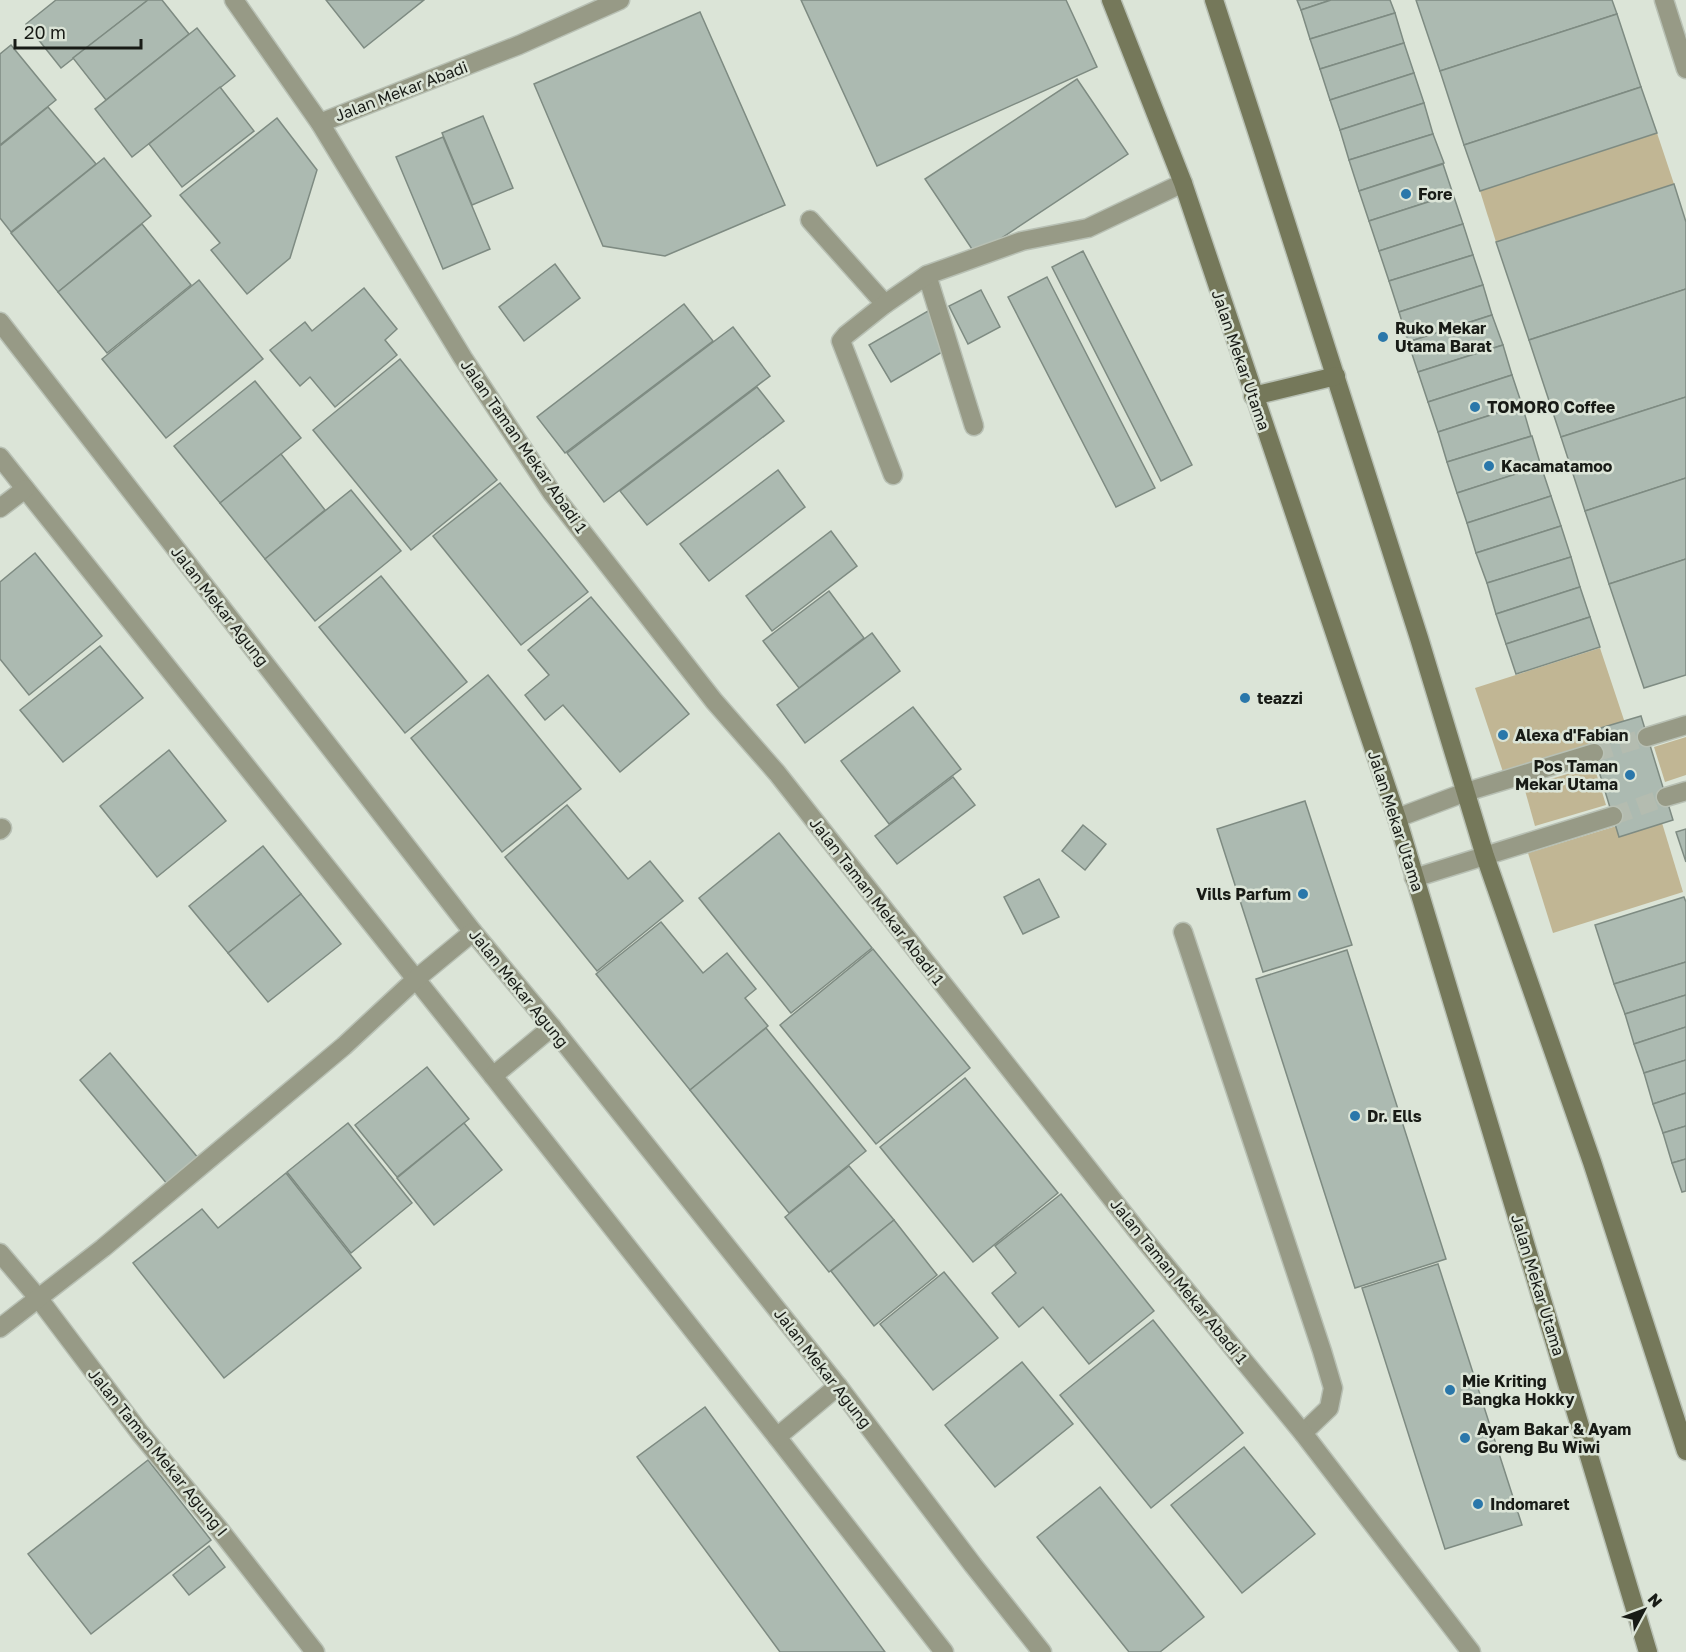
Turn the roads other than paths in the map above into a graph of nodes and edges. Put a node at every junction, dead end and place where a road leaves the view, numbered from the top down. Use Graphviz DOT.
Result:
graph roads {
  1 [pos="234,0"];
  2 [pos="620,0"];
  3 [pos="1111,0"];
  4 [pos="1214,0"];
  5 [pos="1664,0"];
  6 [pos="1686,69"];
  7 [pos="320,123"];
  8 [pos="1182,183"];
  9 [pos="810,220"];
  10 [pos="927,275"];
  11 [pos="885,304"];
  12 [pos="0,322"];
  13 [pos="1336,376"];
  14 [pos="1253,396"];
  15 [pos="974,426"];
  16 [pos="0,457"];
  17 [pos="893,475"];
  18 [pos="25,489"];
  19 [pos="0,508"];
  20 [pos="1686,725"];
  21 [pos="1647,737"];
  22 [pos="1593,753"];
  23 [pos="1686,791"];
  24 [pos="1466,792"];
  25 [pos="1666,797"];
  26 [pos="1613,816"];
  27 [pos="1396,818"];
  28 [pos="1485,856"];
  29 [pos="1414,878"];
  30 [pos="473,932"];
  31 [pos="1183,932"];
  32 [pos="416,979"];
  33 [pos="552,1027"];
  34 [pos="493,1076"];
  35 [pos="0,1253"];
  36 [pos="39,1299"];
  37 [pos="0,1328"];
  38 [pos="838,1386"];
  39 [pos="1303,1432"];
  40 [pos="777,1437"];
  41 [pos="1686,1451"];
  42 [pos="315,1652"];
  43 [pos="944,1652"];
  44 [pos="1042,1652"];
  45 [pos="1471,1652"];
  46 [pos="1648,1652"];
  1 -- 7 [label="street, Jalan Mekar Abadi"];
  2 -- 7 [label="street, Jalan Mekar Abadi"];
  3 -- 8 [label="street, Jalan Mekar Utama"];
  4 -- 13 [label="street"];
  5 -- 6 [label="street"];
  7 -- 39 [label="street, Jalan Taman Mekar Abadi 1"];
  8 -- 10 [label="street"];
  8 -- 14 [label="street, Jalan Mekar Utama"];
  9 -- 11 [label="street"];
  10 -- 11 [label="street"];
  10 -- 15 [label="street"];
  11 -- 17 [label="street"];
  12 -- 30 [label="street, Jalan Mekar Agung"];
  13 -- 14 [label="street"];
  13 -- 24 [label="street"];
  14 -- 27 [label="street, Jalan Mekar Utama"];
  16 -- 18 [label="street"];
  18 -- 19 [label="street"];
  18 -- 32 [label="street"];
  20 -- 21 [label="street"];
  22 -- 24 [label="street"];
  23 -- 25 [label="street"];
  24 -- 27 [label="street"];
  24 -- 28 [label="street"];
  26 -- 28 [label="street"];
  27 -- 29 [label="street, Jalan Mekar Utama"];
  28 -- 29 [label="street"];
  28 -- 41 [label="street"];
  29 -- 46 [label="street, Jalan Mekar Utama"];
  30 -- 32 [label="street"];
  30 -- 33 [label="street, Jalan Mekar Agung"];
  31 -- 39 [label="street"];
  32 -- 34 [label="street"];
  32 -- 36 [label="street"];
  33 -- 34 [label="street"];
  33 -- 38 [label="street, Jalan Mekar Agung"];
  34 -- 40 [label="street"];
  35 -- 36 [label="street, Jalan Taman Mekar Agung I"];
  36 -- 37 [label="street"];
  36 -- 42 [label="street, Jalan Taman Mekar Agung I"];
  38 -- 40 [label="street"];
  38 -- 44 [label="street, Jalan Mekar Agung"];
  39 -- 45 [label="street, Jalan Taman Mekar Abadi 1"];
  40 -- 43 [label="street"];
}
